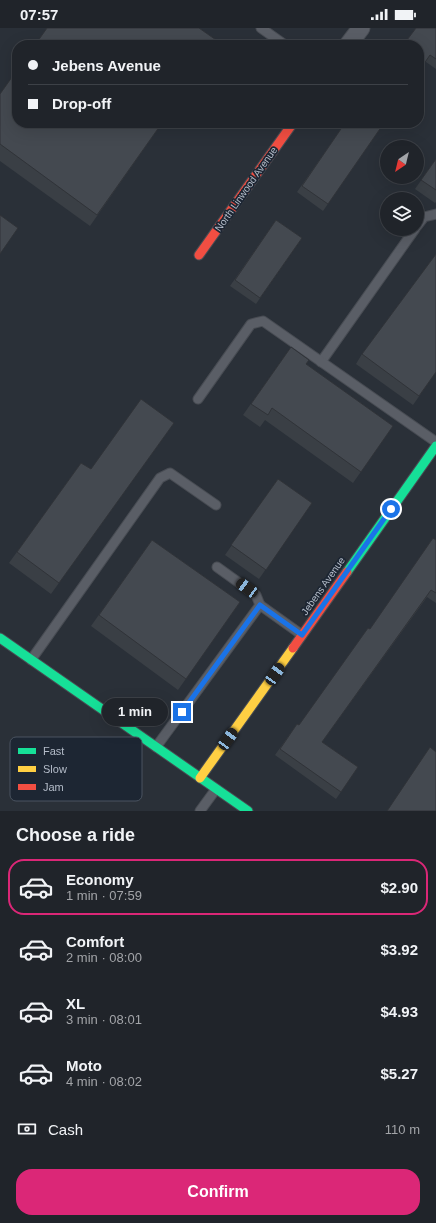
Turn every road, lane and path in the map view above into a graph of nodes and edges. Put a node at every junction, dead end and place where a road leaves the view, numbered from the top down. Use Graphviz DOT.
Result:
graph roads {
  1 [pos="261,28"];
  2 [pos="360,28"];
  3 [pos="278,40"];
  4 [pos="352,40"];
  5 [pos="289,128"];
  6 [pos="436,214"];
  7 [pos="424,217"];
  8 [pos="410,236"];
  9 [pos="199,255"];
  10 [pos="321,362"];
  11 [pos="198,399"];
  12 [pos="436,442"];
  13 [pos="436,446"];
  14 [pos="216,505"];
  15 [pos="217,567"];
  16 [pos="260,605"];
  17 [pos="302,635"];
  18 [pos="0,638"];
  19 [pos="31,660"];
  20 [pos="140,737"];
  21 [pos="142,738"];
  22 [pos="156,748"];
  23 [pos="200,778"];
  24 [pos="216,789"];
  25 [pos="200,811"];
  26 [pos="248,811"];
  1 -- 3 [label="lane"];
  2 -- 4 [label="street"];
  5 -- 9 [label="street, North Linwood Avenue"];
  6 -- 7 [label="lane"];
  8 -- 10 [label="lane"];
  10 -- 11 [label="lane"];
  10 -- 12 [label="lane"];
  13 -- 17 [label="street, Jebens Avenue"];
  14 -- 19 [label="lane"];
  15 -- 16 [label="lane"];
  16 -- 17 [label="lane"];
  16 -- 22 [label="lane"];
  17 -- 23 [label="street, Jebens Avenue"];
  18 -- 19 [label="street"];
  19 -- 20 [label="street"];
  21 -- 22 [label="street"];
  22 -- 23 [label="street"];
  23 -- 24 [label="street"];
  24 -- 25 [label="lane"];
  24 -- 26 [label="street"];
}
